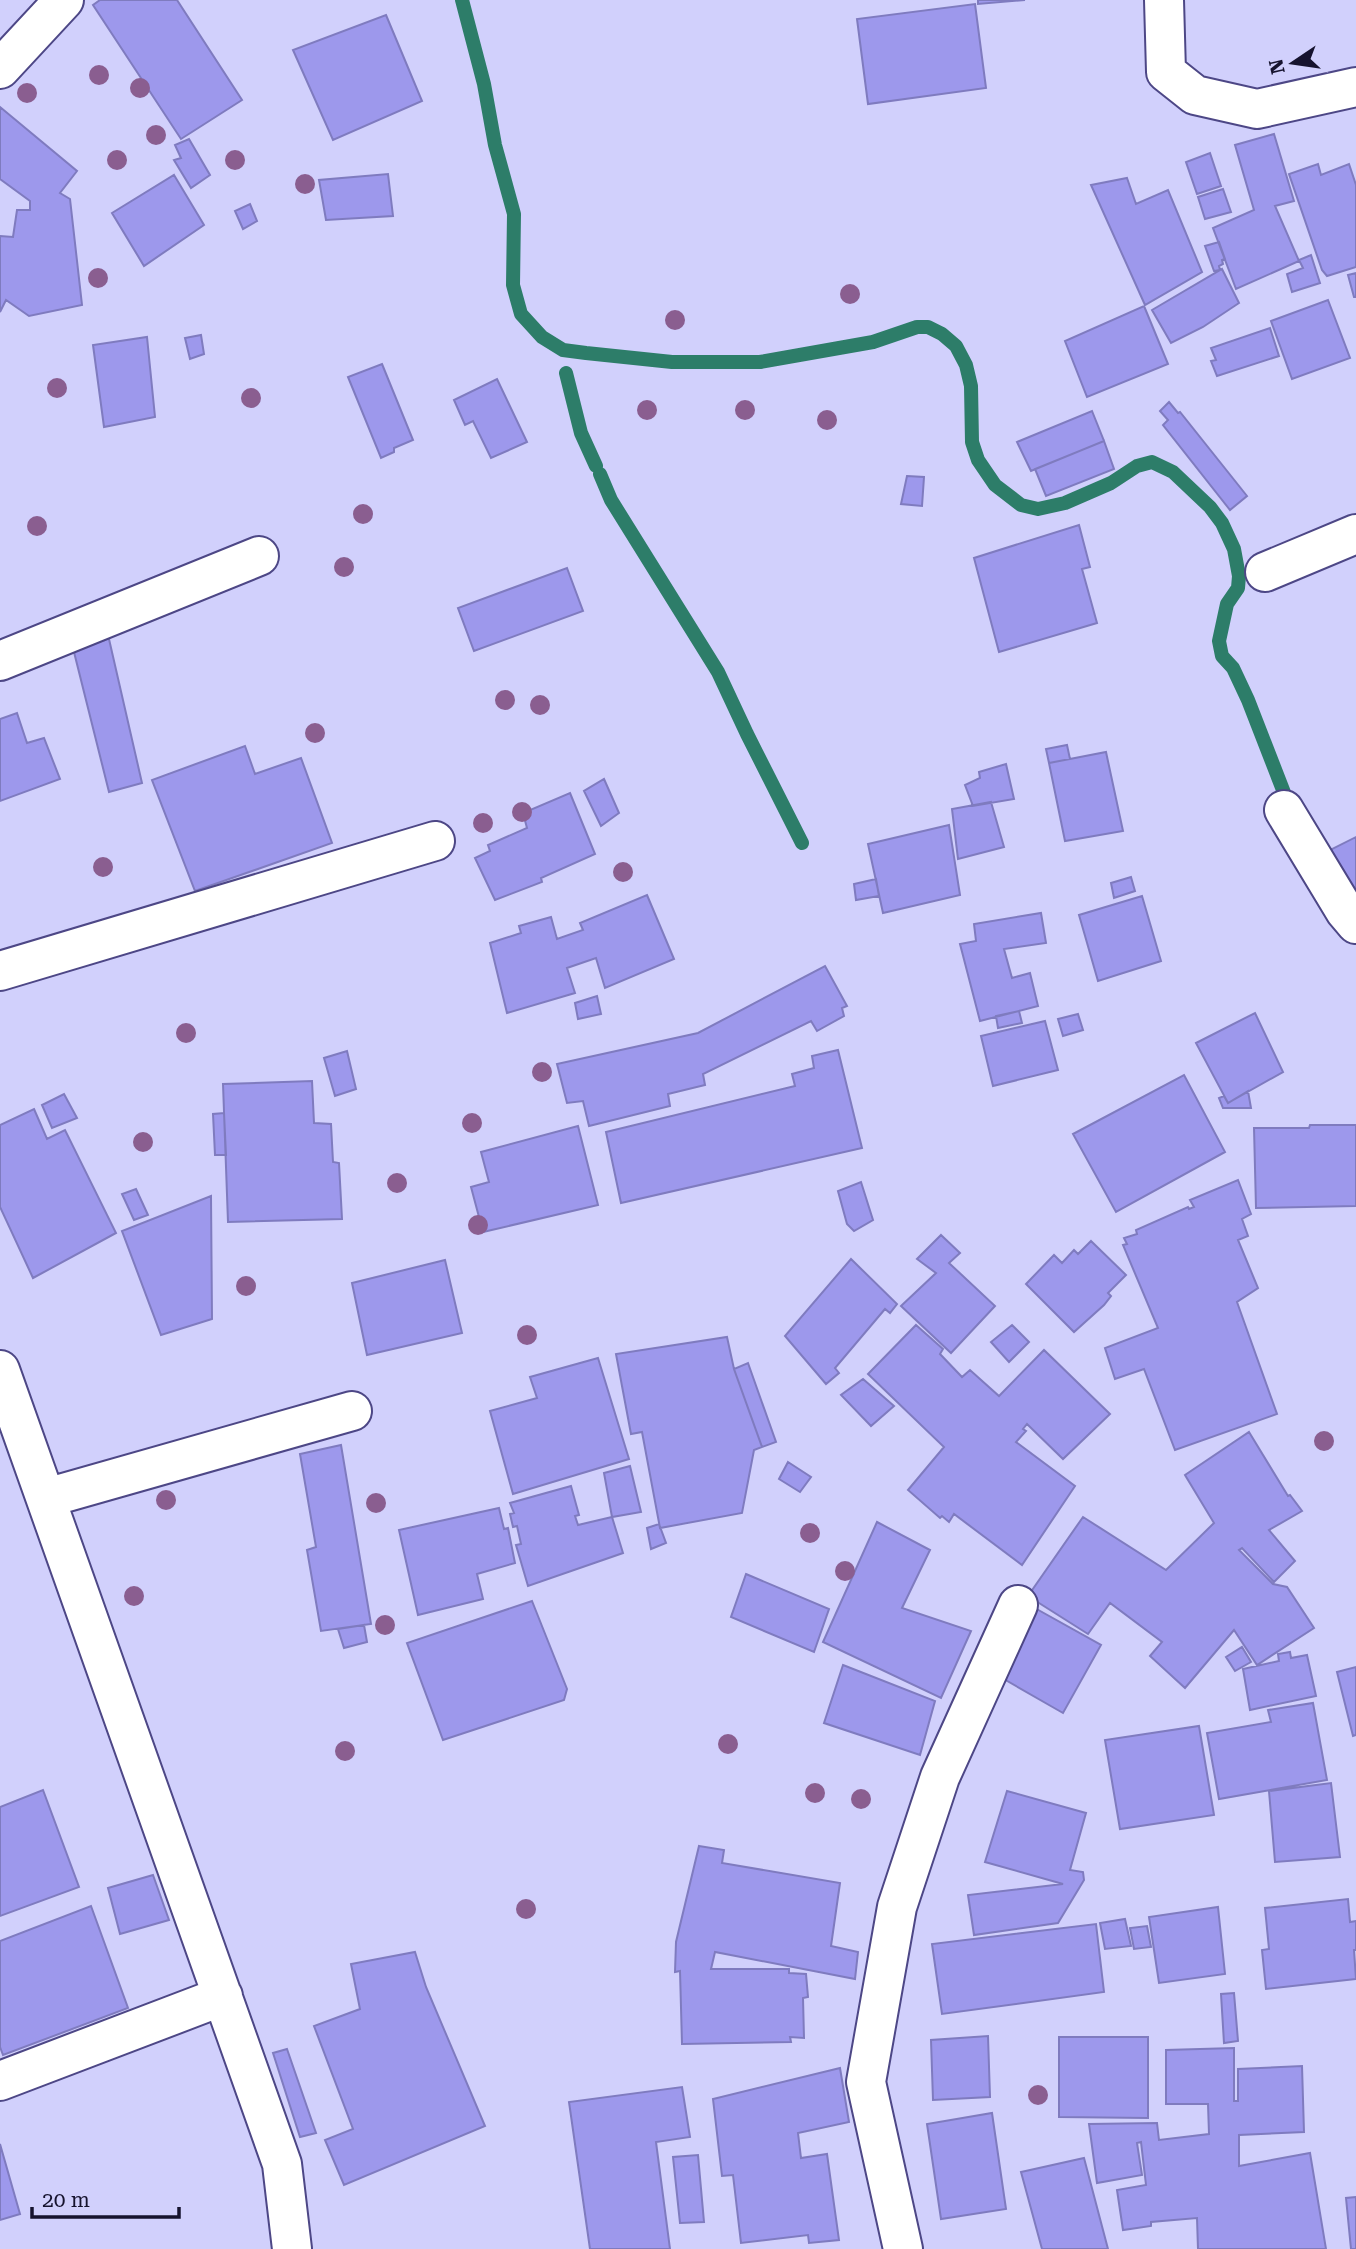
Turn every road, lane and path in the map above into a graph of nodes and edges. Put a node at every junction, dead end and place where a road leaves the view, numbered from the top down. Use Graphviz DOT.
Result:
graph roads {
  1 [pos="64,0"];
  2 [pos="1164,0"];
  3 [pos="0,69"];
  4 [pos="1356,87"];
  5 [pos="1356,534"];
  6 [pos="259,556"];
  7 [pos="1265,572"];
  8 [pos="0,661"];
  9 [pos="1284,810"];
  10 [pos="435,841"];
  11 [pos="1356,924"];
  12 [pos="0,971"];
  13 [pos="0,1370"];
  14 [pos="352,1411"];
  15 [pos="46,1498"];
  16 [pos="1018,1605"];
  17 [pos="223,1996"];
  18 [pos="0,2081"];
  19 [pos="292,2249"];
  20 [pos="903,2249"];
  1 -- 3 [label="street"];
  2 -- 4 [label="street"];
  5 -- 7 [label="street"];
  6 -- 8 [label="street"];
  9 -- 11 [label="street"];
  10 -- 12 [label="street"];
  13 -- 15 [label="street"];
  14 -- 15 [label="street"];
  15 -- 17 [label="street"];
  16 -- 20 [label="street"];
  17 -- 18 [label="street"];
  17 -- 19 [label="street"];
}
